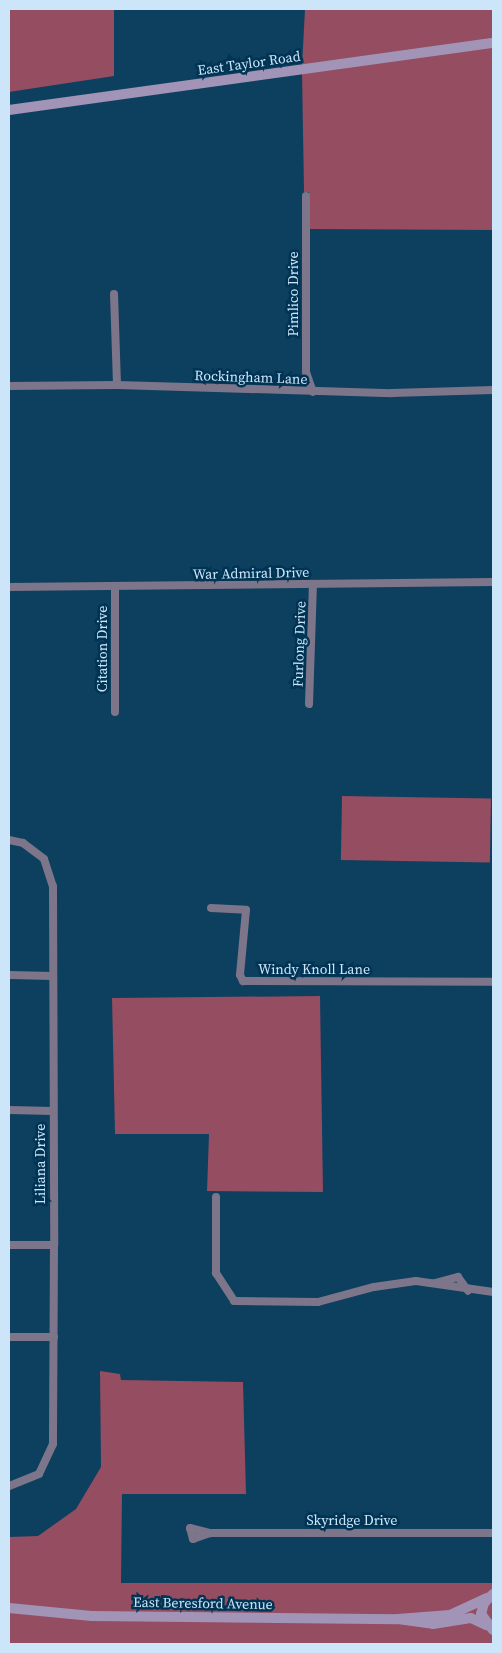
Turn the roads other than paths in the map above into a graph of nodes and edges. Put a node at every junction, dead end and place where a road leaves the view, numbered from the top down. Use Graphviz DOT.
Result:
graph roads {
  1 [pos="493,42"];
  2 [pos="9,110"];
  3 [pos="306,196"];
  4 [pos="114,294"];
  5 [pos="117,385"];
  6 [pos="9,386"];
  7 [pos="493,390"];
  8 [pos="313,392"];
  9 [pos="493,582"];
  10 [pos="313,585"];
  11 [pos="9,587"];
  12 [pos="115,587"];
  13 [pos="310,704"];
  14 [pos="115,712"];
  15 [pos="9,840"];
  16 [pos="211,908"];
  17 [pos="9,975"];
  18 [pos="53,976"];
  19 [pos="493,982"];
  20 [pos="9,1110"];
  21 [pos="53,1111"];
  22 [pos="216,1198"];
  23 [pos="9,1245"];
  24 [pos="54,1245"];
  25 [pos="434,1283"];
  26 [pos="468,1291"];
  27 [pos="493,1292"];
  28 [pos="9,1337"];
  29 [pos="54,1337"];
  30 [pos="9,1486"];
  31 [pos="210,1533"];
  32 [pos="493,1533"];
  33 [pos="491,1595"];
  34 [pos="9,1608"];
  35 [pos="398,1619"];
  36 [pos="491,1630"];
  1 -- 2 [label="street, East Taylor Road"];
  3 -- 8 [label="street, Pimlico Drive"];
  4 -- 5 [label="street"];
  5 -- 6 [label="street, Rockingham Lane"];
  5 -- 8 [label="street, Rockingham Lane"];
  7 -- 8 [label="street, Rockingham Lane"];
  9 -- 10 [label="street, War Admiral Drive"];
  10 -- 12 [label="street, War Admiral Drive"];
  10 -- 13 [label="street, Furlong Drive"];
  11 -- 12 [label="street, War Admiral Drive"];
  12 -- 14 [label="street, Citation Drive"];
  15 -- 18 [label="street, Liliana Drive"];
  16 -- 19 [label="street, Windy Knoll Lane"];
  17 -- 18 [label="street"];
  18 -- 21 [label="street, Liliana Drive"];
  20 -- 21 [label="street"];
  21 -- 24 [label="street, Liliana Drive"];
  22 -- 25 [label="street"];
  23 -- 24 [label="street"];
  24 -- 29 [label="street, Liliana Drive"];
  25 -- 26 [label="street"];
  25 -- 26 [label="street"];
  26 -- 27 [label="street"];
  28 -- 29 [label="street"];
  29 -- 30 [label="street, Liliana Drive"];
  31 -- 32 [label="street, Skyridge Drive"];
  33 -- 35 [label="street, East Beresford Avenue"];
  33 -- 36 [label="street"];
  34 -- 35 [label="street, East Beresford Avenue"];
  35 -- 36 [label="street, East Beresford Avenue"];
}
